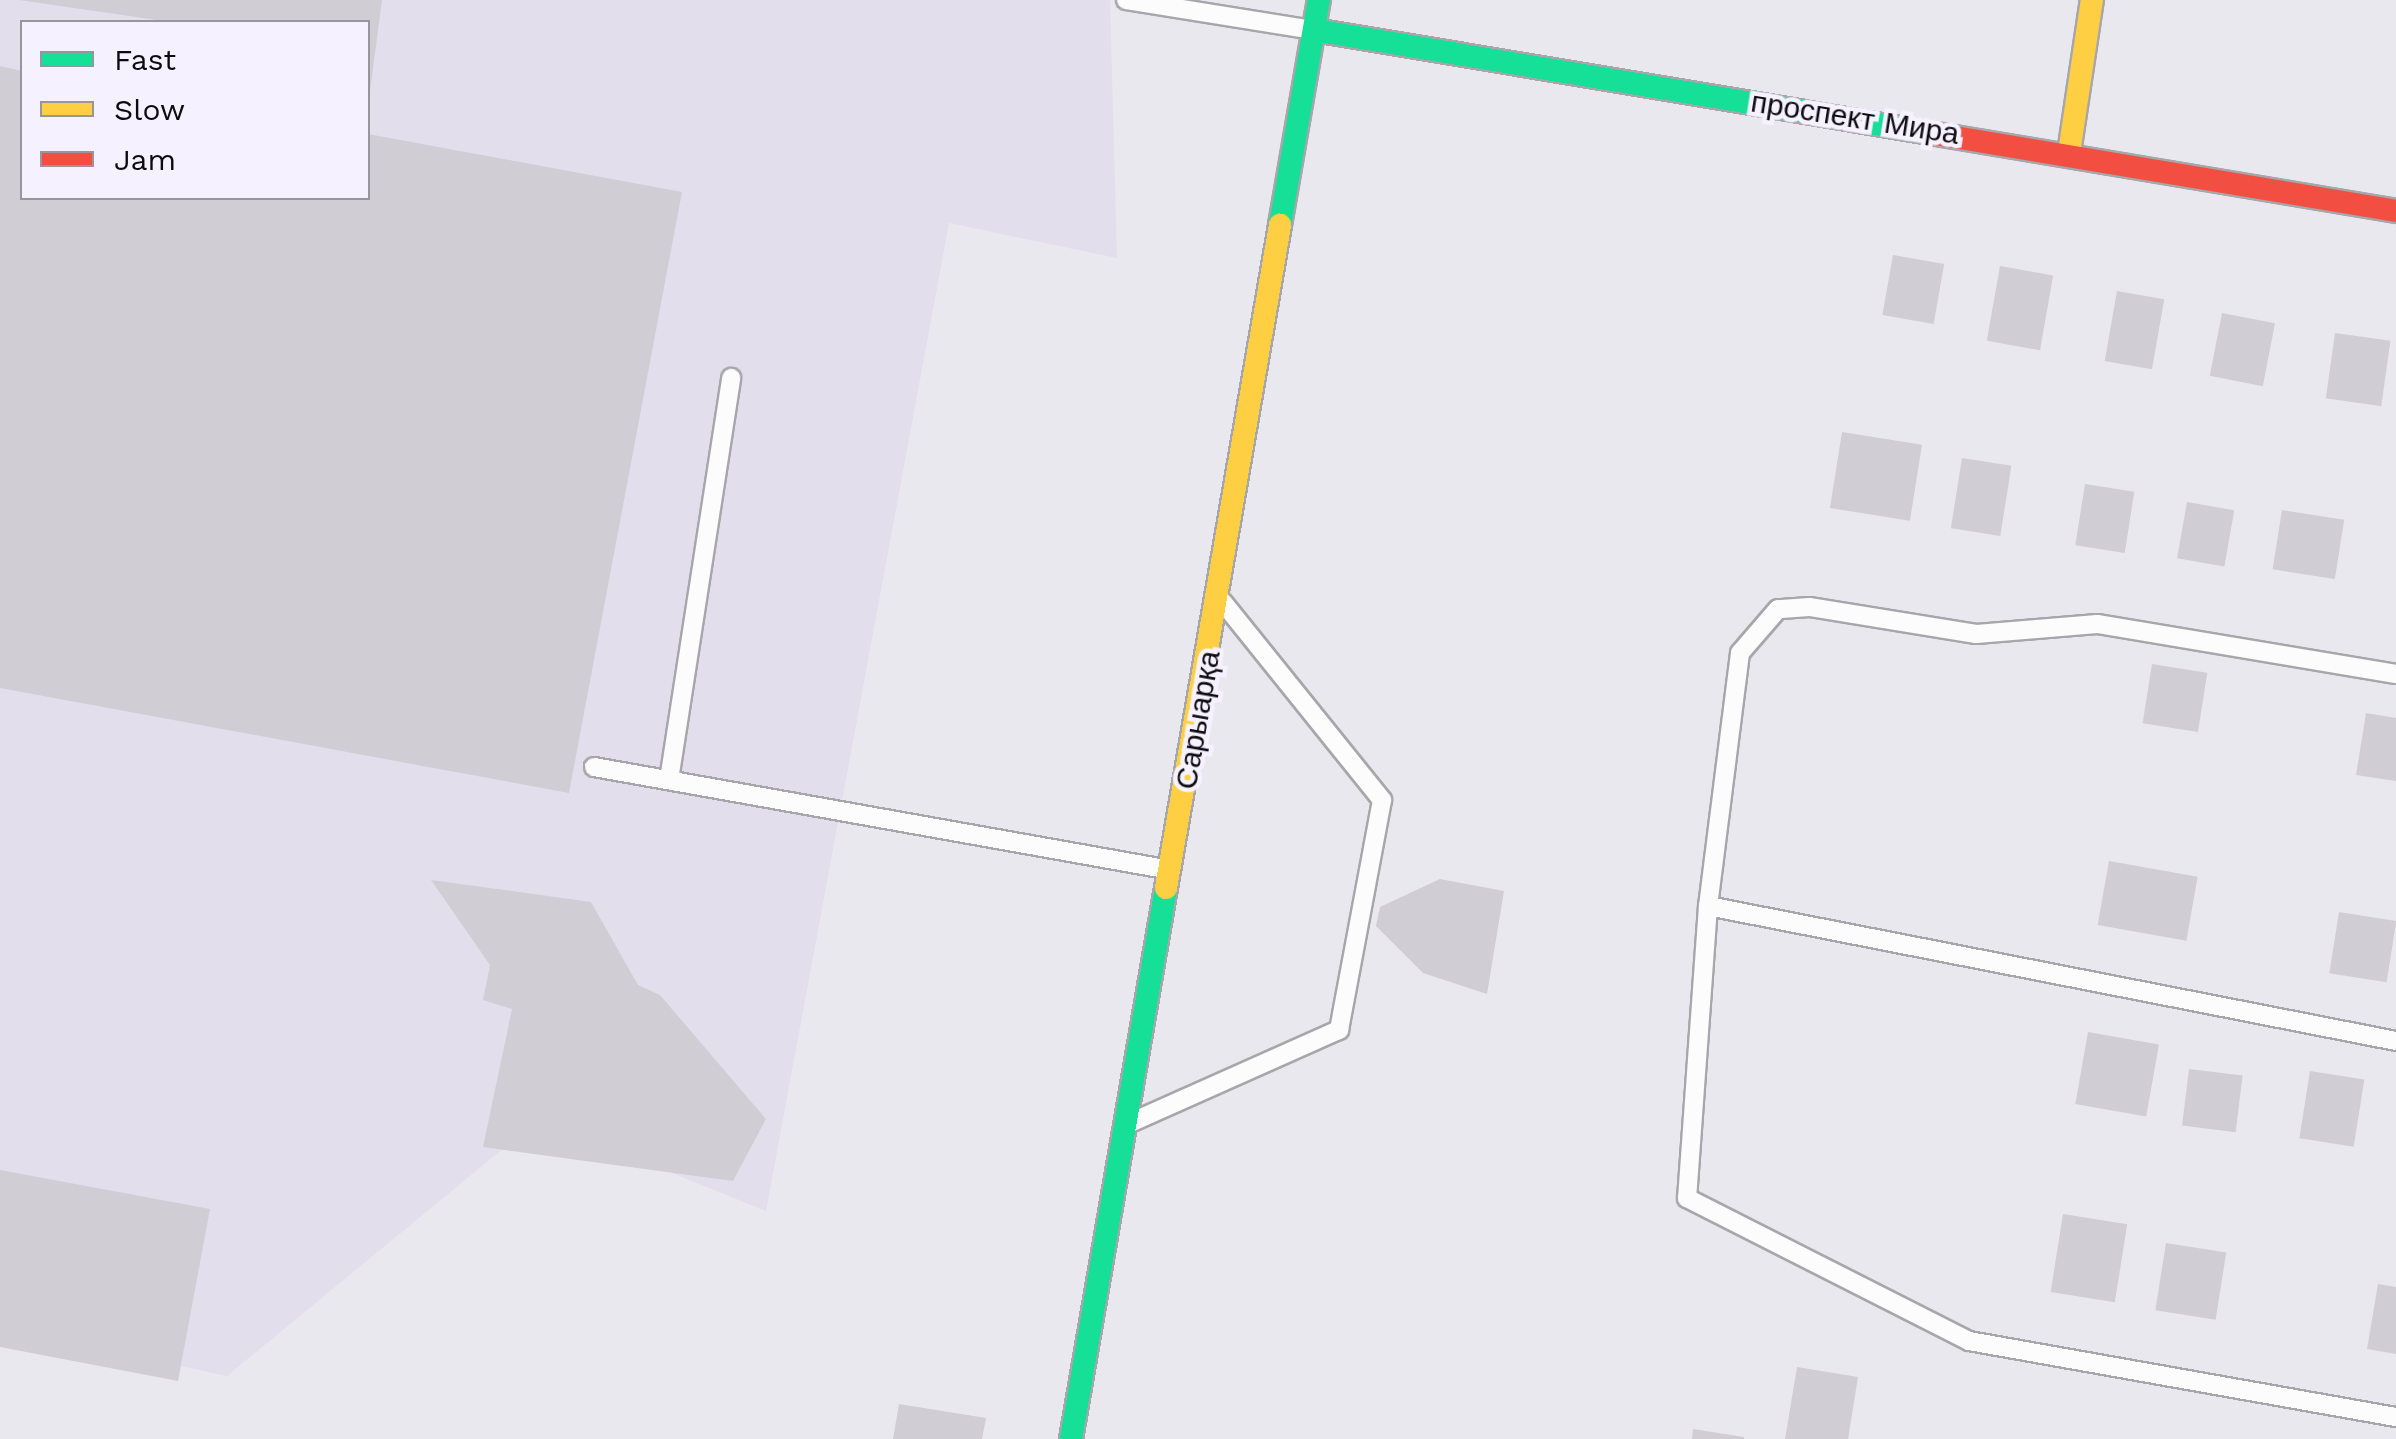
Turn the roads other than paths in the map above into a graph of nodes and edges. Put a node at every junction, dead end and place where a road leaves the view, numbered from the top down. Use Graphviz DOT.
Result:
graph roads {
  1 [pos="1126,0"];
  2 [pos="1319,0"];
  3 [pos="2092,0"];
  4 [pos="1314,30"];
  5 [pos="2068,153"];
  6 [pos="2396,211"];
  7 [pos="731,378"];
  8 [pos="1220,598"];
  9 [pos="2396,674"];
  10 [pos="594,766"];
  11 [pos="669,780"];
  12 [pos="1171,870"];
  13 [pos="1708,906"];
  14 [pos="2396,1041"];
  15 [pos="1125,1126"];
  16 [pos="2396,1418"];
  17 [pos="1071,1439"];
  1 -- 4 [label="lane"];
  2 -- 4 [label="main road, Сарыарқа"];
  3 -- 5 [label="main road"];
  4 -- 5 [label="main road, проспект Мира"];
  4 -- 8 [label="main road, Сарыарқа"];
  5 -- 6 [label="main road, проспект Мира"];
  7 -- 11 [label="lane"];
  8 -- 12 [label="main road, Сарыарқа"];
  8 -- 15 [label="lane"];
  9 -- 13 [label="lane"];
  10 -- 11 [label="lane"];
  11 -- 12 [label="lane"];
  12 -- 15 [label="main road, Сарыарқа"];
  13 -- 14 [label="lane"];
  13 -- 16 [label="lane"];
  15 -- 17 [label="main road, Сарыарқа"];
}
